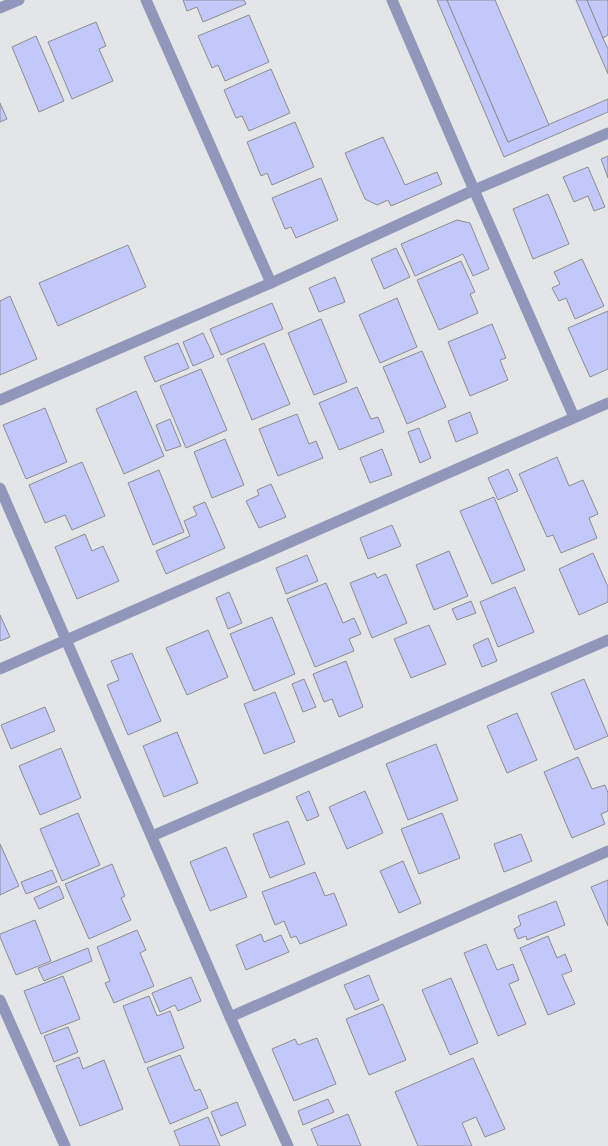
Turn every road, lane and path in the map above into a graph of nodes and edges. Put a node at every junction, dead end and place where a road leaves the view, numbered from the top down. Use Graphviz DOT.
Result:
graph roads {
  1 [pos="19,0"];
  2 [pos="146,0"];
  3 [pos="392,0"];
  4 [pos="0,8"];
  5 [pos="608,133"];
  6 [pos="474,190"];
  7 [pos="271,283"];
  8 [pos="0,400"];
  9 [pos="608,403"];
  10 [pos="574,417"];
  11 [pos="0,488"];
  12 [pos="608,640"];
  13 [pos="66,641"];
  14 [pos="0,669"];
  15 [pos="152,836"];
  16 [pos="608,851"];
  17 [pos="0,1000"];
  18 [pos="230,1017"];
  19 [pos="65,1146"];
  20 [pos="288,1146"];
  1 -- 4 [label="street"];
  2 -- 7 [label="street"];
  3 -- 6 [label="street"];
  5 -- 6 [label="street"];
  6 -- 7 [label="street"];
  6 -- 10 [label="street"];
  7 -- 8 [label="street"];
  9 -- 10 [label="street"];
  10 -- 13 [label="street"];
  11 -- 13 [label="street"];
  12 -- 15 [label="street"];
  13 -- 14 [label="street"];
  13 -- 15 [label="street"];
  15 -- 18 [label="street"];
  16 -- 18 [label="street"];
  17 -- 19 [label="street"];
  18 -- 20 [label="street"];
}
